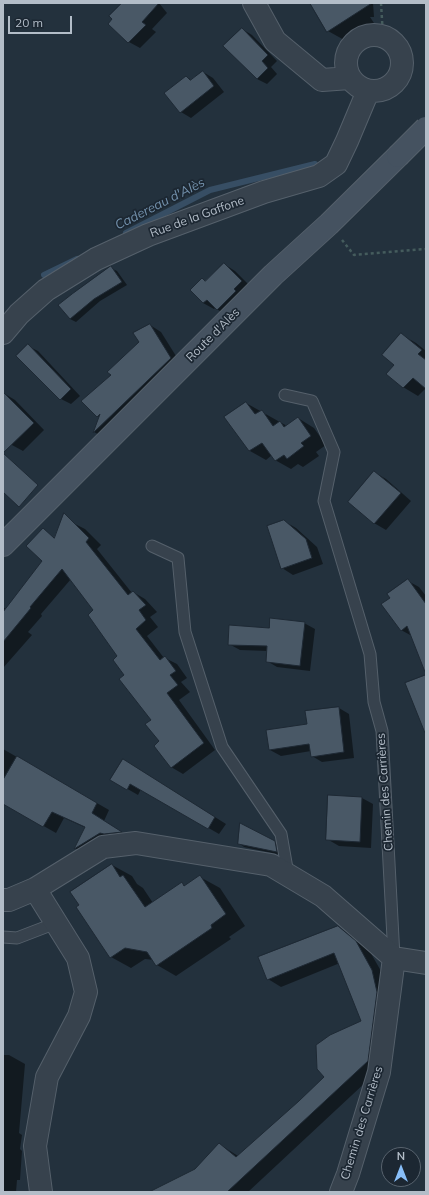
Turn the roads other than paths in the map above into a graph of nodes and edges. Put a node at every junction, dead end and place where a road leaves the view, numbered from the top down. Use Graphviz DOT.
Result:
graph roads {
  1 [pos="254,3"];
  2 [pos="350,78"];
  3 [pos="368,91"];
  4 [pos="426,128"];
  5 [pos="3,333"];
  6 [pos="285,395"];
  7 [pos="3,545"];
  8 [pos="152,546"];
  9 [pos="288,875"];
  10 [pos="36,889"];
  11 [pos="3,900"];
  12 [pos="56,923"];
  13 [pos="3,937"];
  14 [pos="394,958"];
  15 [pos="426,963"];
  16 [pos="41,1192"];
  17 [pos="341,1192"];
  1 -- 2 [label="street"];
  2 -- 3 [label="street"];
  2 -- 3 [label="street"];
  3 -- 5 [label="street, Rue de la Gaffone"];
  4 -- 7 [label="main road, Route d'Alès, bridge"];
  6 -- 14 [label="lane, Chemin des Carrières"];
  8 -- 9 [label="lane"];
  9 -- 10 [label="street"];
  9 -- 14 [label="street"];
  10 -- 11 [label="street"];
  10 -- 12 [label="street"];
  12 -- 13 [label="lane"];
  12 -- 16 [label="street"];
  14 -- 15 [label="street"];
  14 -- 17 [label="street, Chemin des Carrières"];
}
